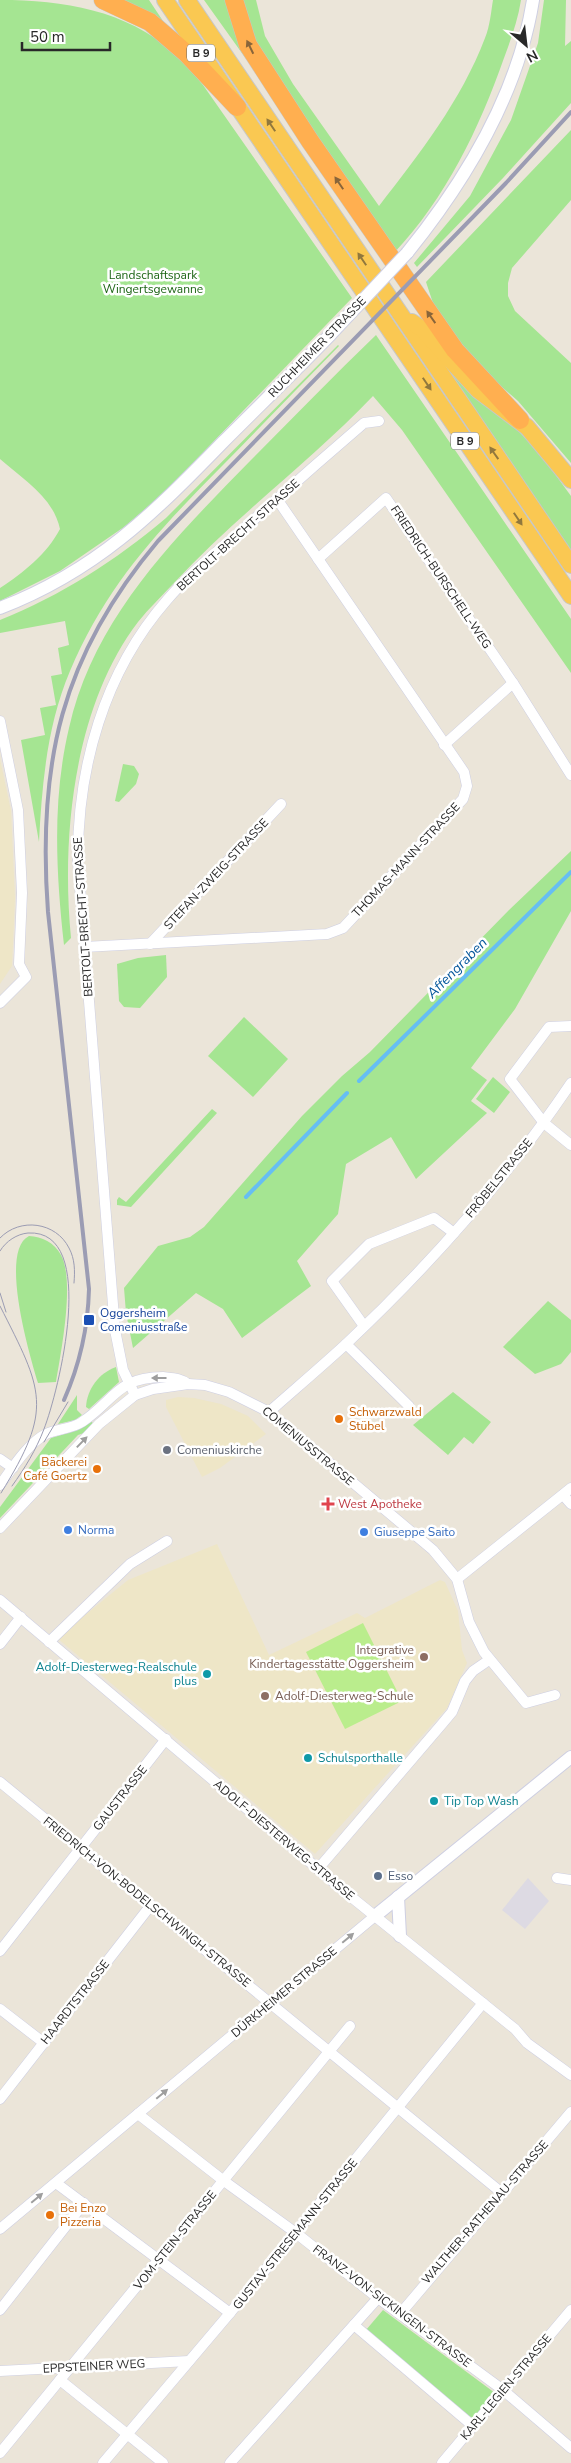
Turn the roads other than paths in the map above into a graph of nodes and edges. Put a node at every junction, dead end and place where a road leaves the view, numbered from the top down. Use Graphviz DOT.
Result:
graph roads {
  1 [pos="102,0"];
  2 [pos="165,0"];
  3 [pos="187,0"];
  4 [pos="234,0"];
  5 [pos="533,0"];
  6 [pos="237,107"];
  7 [pos="400,314"];
  8 [pos="520,420"];
  9 [pos="379,421"];
  10 [pos="571,480"];
  11 [pos="277,499"];
  12 [pos="318,559"];
  13 [pos="571,565"];
  14 [pos="571,596"];
  15 [pos="0,608"];
  16 [pos="514,683"];
  17 [pos="0,721"];
  18 [pos="444,744"];
  19 [pos="571,775"];
  20 [pos="281,804"];
  21 [pos="150,944"];
  22 [pos="84,947"];
  23 [pos="0,1003"];
  24 [pos="571,1026"];
  25 [pos="571,1084"];
  26 [pos="544,1123"];
  27 [pos="571,1145"];
  28 [pos="454,1233"];
  29 [pos="364,1326"];
  30 [pos="346,1344"];
  31 [pos="129,1383"];
  32 [pos="188,1384"];
  33 [pos="135,1395"];
  34 [pos="409,1406"];
  35 [pos="269,1412"];
  36 [pos="0,1460"];
  37 [pos="13,1468"];
  38 [pos="0,1485"];
  39 [pos="567,1492"];
  40 [pos="571,1504"];
  41 [pos="0,1528"];
  42 [pos="167,1541"];
  43 [pos="457,1579"];
  44 [pos="0,1600"];
  45 [pos="20,1617"];
  46 [pos="49,1642"];
  47 [pos="0,1644"];
  48 [pos="489,1660"];
  49 [pos="555,1695"];
  50 [pos="166,1739"];
  51 [pos="571,1757"];
  52 [pos="0,1782"];
  53 [pos="80,1848"];
  54 [pos="318,1869"];
  55 [pos="558,1878"];
  56 [pos="571,1880"];
  57 [pos="398,1897"];
  58 [pos="151,1905"];
  59 [pos="375,1916"];
  60 [pos="400,1936"];
  61 [pos="0,1952"];
  62 [pos="270,2003"];
  63 [pos="484,2004"];
  64 [pos="0,2009"];
  65 [pos="350,2026"];
  66 [pos="44,2043"];
  67 [pos="330,2052"];
  68 [pos="571,2075"];
  69 [pos="0,2100"];
  70 [pos="398,2108"];
  71 [pos="571,2112"];
  72 [pos="138,2114"];
  73 [pos="224,2181"];
  74 [pos="56,2182"];
  75 [pos="502,2193"];
  76 [pos="84,2203"];
  77 [pos="0,2229"];
  78 [pos="296,2233"];
  79 [pos="159,2259"];
  80 [pos="378,2298"];
  81 [pos="0,2310"];
  82 [pos="571,2310"];
  83 [pos="230,2314"];
  84 [pos="400,2314"];
  85 [pos="354,2325"];
  86 [pos="189,2361"];
  87 [pos="71,2367"];
  88 [pos="0,2371"];
  89 [pos="60,2380"];
  90 [pos="503,2390"];
  91 [pos="473,2426"];
  92 [pos="127,2434"];
  93 [pos="571,2448"];
  94 [pos="0,2453"];
  95 [pos="104,2463"];
  96 [pos="163,2463"];
  97 [pos="230,2463"];
  98 [pos="442,2463"];
  1 -- 6 [label="highway"];
  2 -- 6 [label="highway, B 9"];
  7 -- 3 [label="highway, B 9, one-way"];
  8 -- 4 [label="highway, one-way"];
  5 -- 15 [label="street, RUCHHEIMER STRASSE, bridge"];
  6 -- 14 [label="highway, B 9, one-way"];
  7 -- 8 [label="highway, B 9"];
  13 -- 7 [label="highway, B 9, one-way"];
  8 -- 10 [label="highway, B 9"];
  9 -- 11 [label="street, BERTOLT-BRECHT-STRASSE"];
  11 -- 12 [label="street, THOMAS-MANN-STRASSE"];
  11 -- 22 [label="street, BERTOLT-BRECHT-STRASSE"];
  12 -- 16 [label="street, FRIEDRICH-BURSCHELL-WEG"];
  12 -- 18 [label="street, THOMAS-MANN-STRASSE"];
  16 -- 18 [label="street"];
  16 -- 19 [label="street, FRIEDRICH-BURSCHELL-WEG"];
  17 -- 23 [label="street"];
  18 -- 21 [label="street, THOMAS-MANN-STRASSE"];
  20 -- 21 [label="street, STEFAN-ZWEIG-STRASSE"];
  21 -- 22 [label="street, THOMAS-MANN-STRASSE"];
  22 -- 31 [label="street, BERTOLT-BRECHT-STRASSE"];
  24 -- 26 [label="street"];
  25 -- 26 [label="street, FRÖBELSTRASSE"];
  26 -- 27 [label="street"];
  26 -- 28 [label="street, FRÖBELSTRASSE"];
  28 -- 29 [label="street, FRÖBELSTRASSE"];
  28 -- 29 [label="street"];
  29 -- 30 [label="street, FRÖBELSTRASSE"];
  30 -- 34 [label="street"];
  30 -- 35 [label="street, FRÖBELSTRASSE"];
  32 -- 31 [label="street, COMENIUSSTRASSE, one-way"];
  31 -- 33 [label="street, BERTOLT-BRECHT-STRASSE"];
  31 -- 37 [label="street"];
  32 -- 33 [label="street, COMENIUSSTRASSE"];
  32 -- 35 [label="street, COMENIUSSTRASSE"];
  41 -- 33 [label="street, COMENIUSSTRASSE, one-way"];
  35 -- 43 [label="street, COMENIUSSTRASSE"];
  36 -- 37 [label="street"];
  37 -- 38 [label="street"];
  39 -- 40 [label="street"];
  39 -- 43 [label="street"];
  42 -- 46 [label="street"];
  43 -- 48 [label="street, COMENIUSSTRASSE"];
  44 -- 45 [label="street, ADOLF-DIESTERWEG-STRASSE"];
  45 -- 46 [label="street, ADOLF-DIESTERWEG-STRASSE"];
  45 -- 47 [label="street"];
  46 -- 50 [label="street, ADOLF-DIESTERWEG-STRASSE"];
  48 -- 49 [label="street, COMENIUSSTRASSE"];
  48 -- 54 [label="street"];
  50 -- 53 [label="street, GAUSTRASSE"];
  50 -- 54 [label="street, ADOLF-DIESTERWEG-STRASSE"];
  51 -- 57 [label="street, DÜRKHEIMER STRASSE"];
  52 -- 53 [label="street, FRIEDRICH-VON-BODELSCHWINGH-STRASSE"];
  53 -- 58 [label="street, FRIEDRICH-VON-BODELSCHWINGH-STRASSE"];
  53 -- 61 [label="street, GAUSTRASSE"];
  54 -- 59 [label="street, ADOLF-DIESTERWEG-STRASSE"];
  55 -- 56 [label="street"];
  57 -- 59 [label="street, DÜRKHEIMER STRASSE"];
  57 -- 60 [label="street"];
  58 -- 62 [label="street, FRIEDRICH-VON-BODELSCHWINGH-STRASSE"];
  58 -- 66 [label="street, HAARDTSTRASSE"];
  59 -- 60 [label="street, ADOLF-DIESTERWEG-STRASSE"];
  62 -- 59 [label="street, DÜRKHEIMER STRASSE, one-way"];
  60 -- 63 [label="street, ADOLF-DIESTERWEG-STRASSE"];
  62 -- 67 [label="street, FRIEDRICH-VON-BODELSCHWINGH-STRASSE"];
  72 -- 62 [label="street, DÜRKHEIMER STRASSE, one-way"];
  63 -- 68 [label="street, ADOLF-DIESTERWEG-STRASSE"];
  63 -- 70 [label="street, GUSTAV-STRESEMANN-STRASSE"];
  64 -- 66 [label="street"];
  65 -- 67 [label="street, VOM-STEIN-STRASSE"];
  66 -- 69 [label="street, HAARDTSTRASSE"];
  67 -- 70 [label="street, FRIEDRICH-VON-BODELSCHWINGH-STRASSE"];
  67 -- 73 [label="street, VOM-STEIN-STRASSE"];
  70 -- 75 [label="street, FRIEDRICH-VON-BODELSCHWINGH-STRASSE"];
  70 -- 78 [label="street, GUSTAV-STRESEMANN-STRASSE"];
  71 -- 75 [label="street, WALTHER-RATHENAU-STRASSE"];
  72 -- 73 [label="street, FRANZ-VON-SICKINGEN-STRASSE"];
  72 -- 74 [label="street, DÜRKHEIMER STRASSE"];
  73 -- 78 [label="street, FRANZ-VON-SICKINGEN-STRASSE"];
  73 -- 79 [label="street, VOM-STEIN-STRASSE"];
  74 -- 76 [label="street"];
  77 -- 74 [label="street, DÜRKHEIMER STRASSE, one-way"];
  75 -- 84 [label="street, WALTHER-RATHENAU-STRASSE"];
  76 -- 79 [label="street"];
  76 -- 81 [label="street"];
  78 -- 80 [label="street, FRANZ-VON-SICKINGEN-STRASSE"];
  78 -- 83 [label="street, GUSTAV-STRESEMANN-STRASSE"];
  79 -- 83 [label="street"];
  79 -- 87 [label="street, VOM-STEIN-STRASSE"];
  80 -- 84 [label="street, FRANZ-VON-SICKINGEN-STRASSE"];
  80 -- 85 [label="street"];
  82 -- 90 [label="street, KARL-LEGIEN-STRASSE"];
  83 -- 86 [label="street, GUSTAV-STRESEMANN-STRASSE"];
  84 -- 90 [label="street, FRANZ-VON-SICKINGEN-STRASSE"];
  85 -- 91 [label="street"];
  85 -- 97 [label="street"];
  86 -- 87 [label="street, EPPSTEINER WEG"];
  86 -- 92 [label="street, GUSTAV-STRESEMANN-STRASSE"];
  87 -- 88 [label="street, EPPSTEINER WEG"];
  87 -- 89 [label="street, VOM-STEIN-STRASSE"];
  89 -- 92 [label="street"];
  89 -- 94 [label="street, VOM-STEIN-STRASSE"];
  90 -- 91 [label="street, KARL-LEGIEN-STRASSE"];
  90 -- 93 [label="street, FRANZ-VON-SICKINGEN-STRASSE"];
  91 -- 98 [label="street, KARL-LEGIEN-STRASSE"];
  92 -- 95 [label="street, GUSTAV-STRESEMANN-STRASSE"];
  92 -- 96 [label="street"];
}
